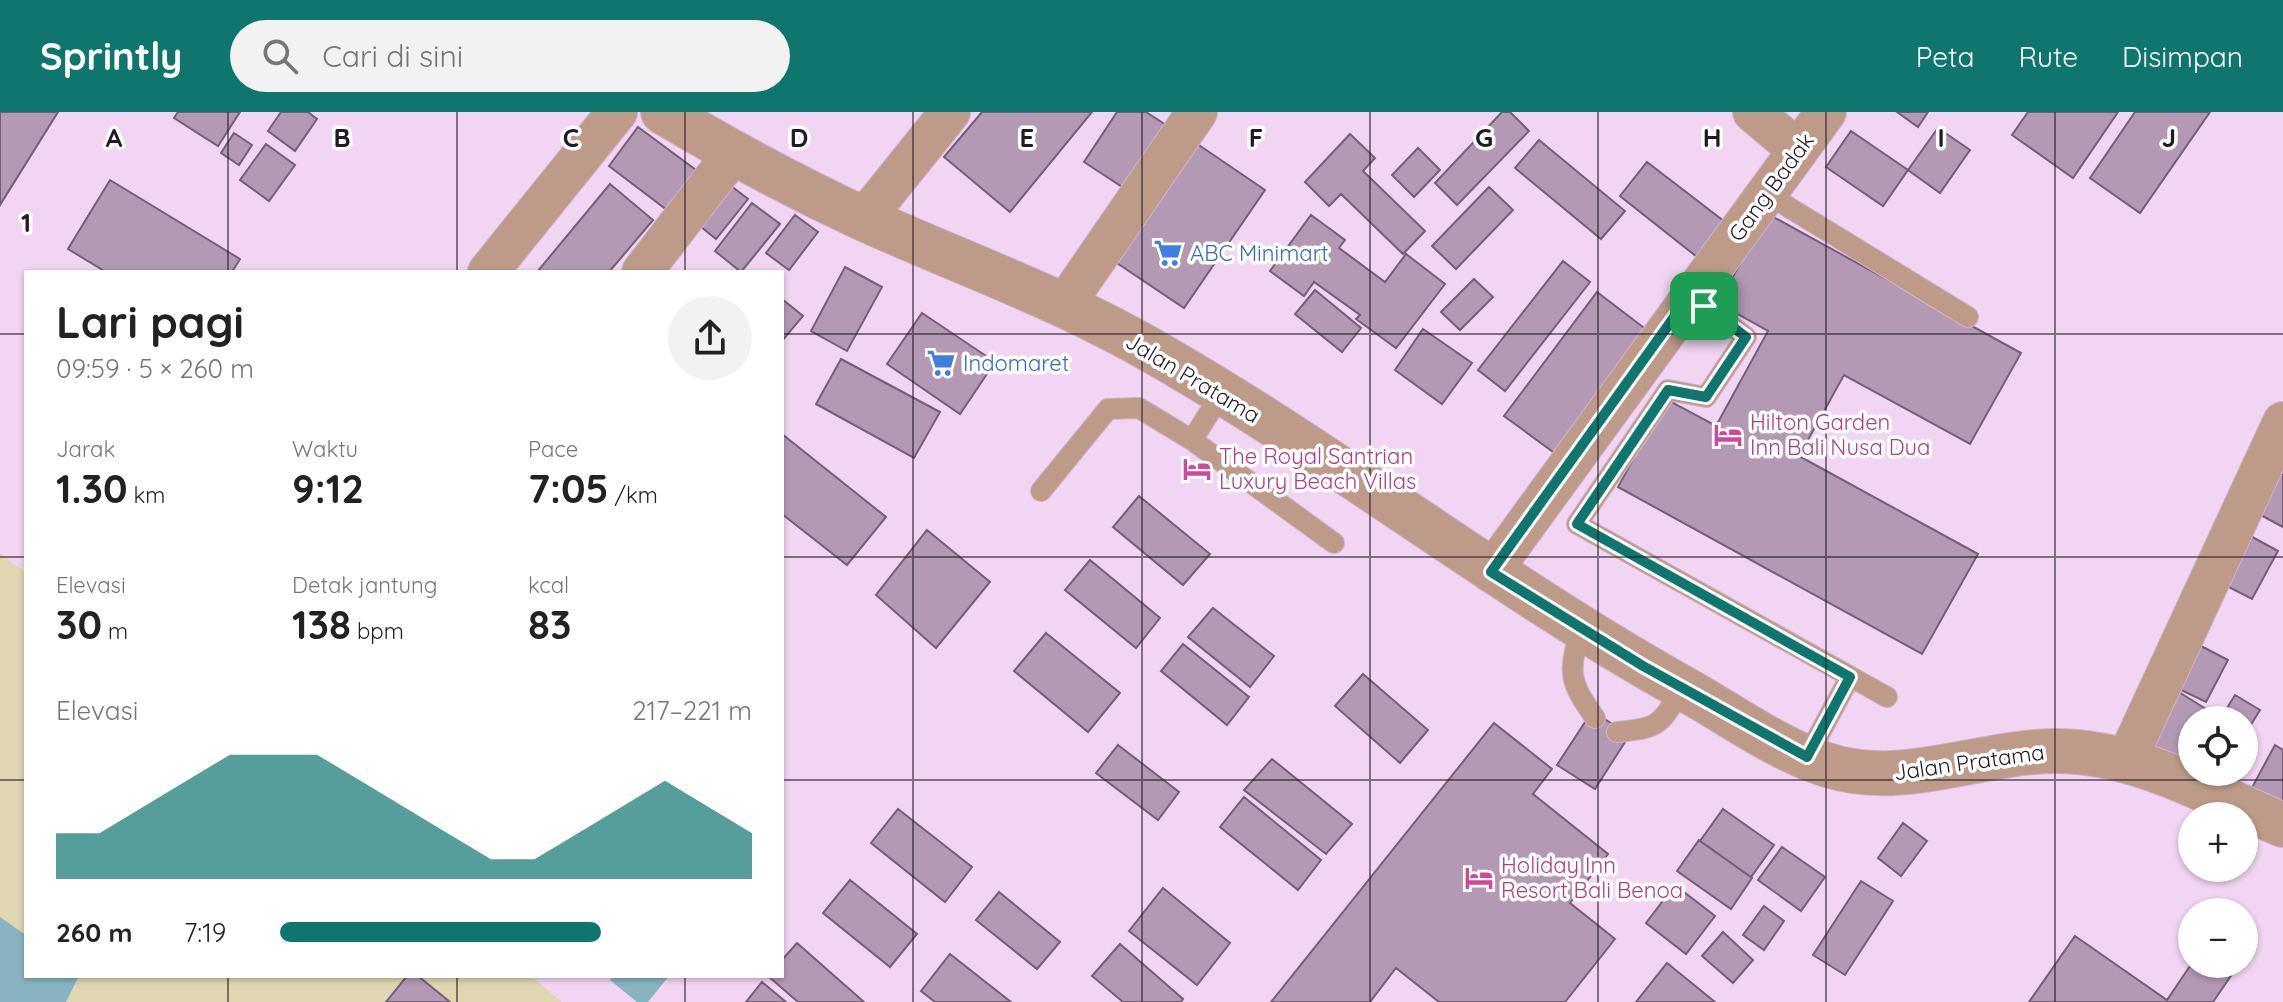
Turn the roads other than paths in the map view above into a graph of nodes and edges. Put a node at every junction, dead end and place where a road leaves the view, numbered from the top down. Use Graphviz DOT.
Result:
graph roads {
  1 [pos="617,112"];
  2 [pos="663,112"];
  3 [pos="950,112"];
  4 [pos="1197,112"];
  5 [pos="1753,112"];
  6 [pos="1826,112"];
  7 [pos="1798,150"];
  8 [pos="733,154"];
  9 [pos="1767,194"];
  10 [pos="864,219"];
  11 [pos="490,270"];
  12 [pos="644,270"];
  13 [pos="1690,295"];
  14 [pos="1065,304"];
  15 [pos="1968,317"];
  16 [pos="1222,393"];
  17 [pos="1611,404"];
  18 [pos="2283,422"];
  19 [pos="1644,425"];
  20 [pos="1192,440"];
  21 [pos="1041,491"];
  22 [pos="1334,543"];
  23 [pos="1491,572"];
  24 [pos="1581,630"];
  25 [pos="1850,677"];
  26 [pos="1683,688"];
  27 [pos="1887,697"];
  28 [pos="1595,718"];
  29 [pos="1617,732"];
  30 [pos="1807,757"];
  31 [pos="2127,759"];
  32 [pos="2283,825"];
  1 -- 11 [label="street"];
  2 -- 8 [label="street, Jalan Pratama"];
  3 -- 10 [label="street"];
  4 -- 14 [label="street"];
  5 -- 7 [label="street"];
  6 -- 7 [label="street, Gang Badak"];
  7 -- 9 [label="street, Gang Badak"];
  8 -- 10 [label="street, Jalan Pratama"];
  8 -- 12 [label="street"];
  9 -- 13 [label="street, Gang Badak"];
  9 -- 15 [label="lane"];
  10 -- 14 [label="street, Jalan Pratama"];
  13 -- 17 [label="street, Gang Badak"];
  13 -- 19 [label="lane"];
  14 -- 16 [label="street, Jalan Pratama"];
  16 -- 20 [label="lane"];
  16 -- 23 [label="street, Jalan Pratama"];
  17 -- 19 [label="lane"];
  17 -- 23 [label="street, Gang Badak"];
  18 -- 31 [label="street"];
  19 -- 25 [label="lane"];
  20 -- 21 [label="lane"];
  20 -- 22 [label="lane"];
  23 -- 24 [label="street, Jalan Pratama"];
  24 -- 26 [label="street, Jalan Pratama"];
  24 -- 28 [label="lane"];
  25 -- 27 [label="lane"];
  25 -- 30 [label="lane"];
  26 -- 29 [label="lane"];
  26 -- 30 [label="street, Jalan Pratama"];
  30 -- 31 [label="street, Jalan Pratama"];
  31 -- 32 [label="street, Jalan Pratama"];
}
